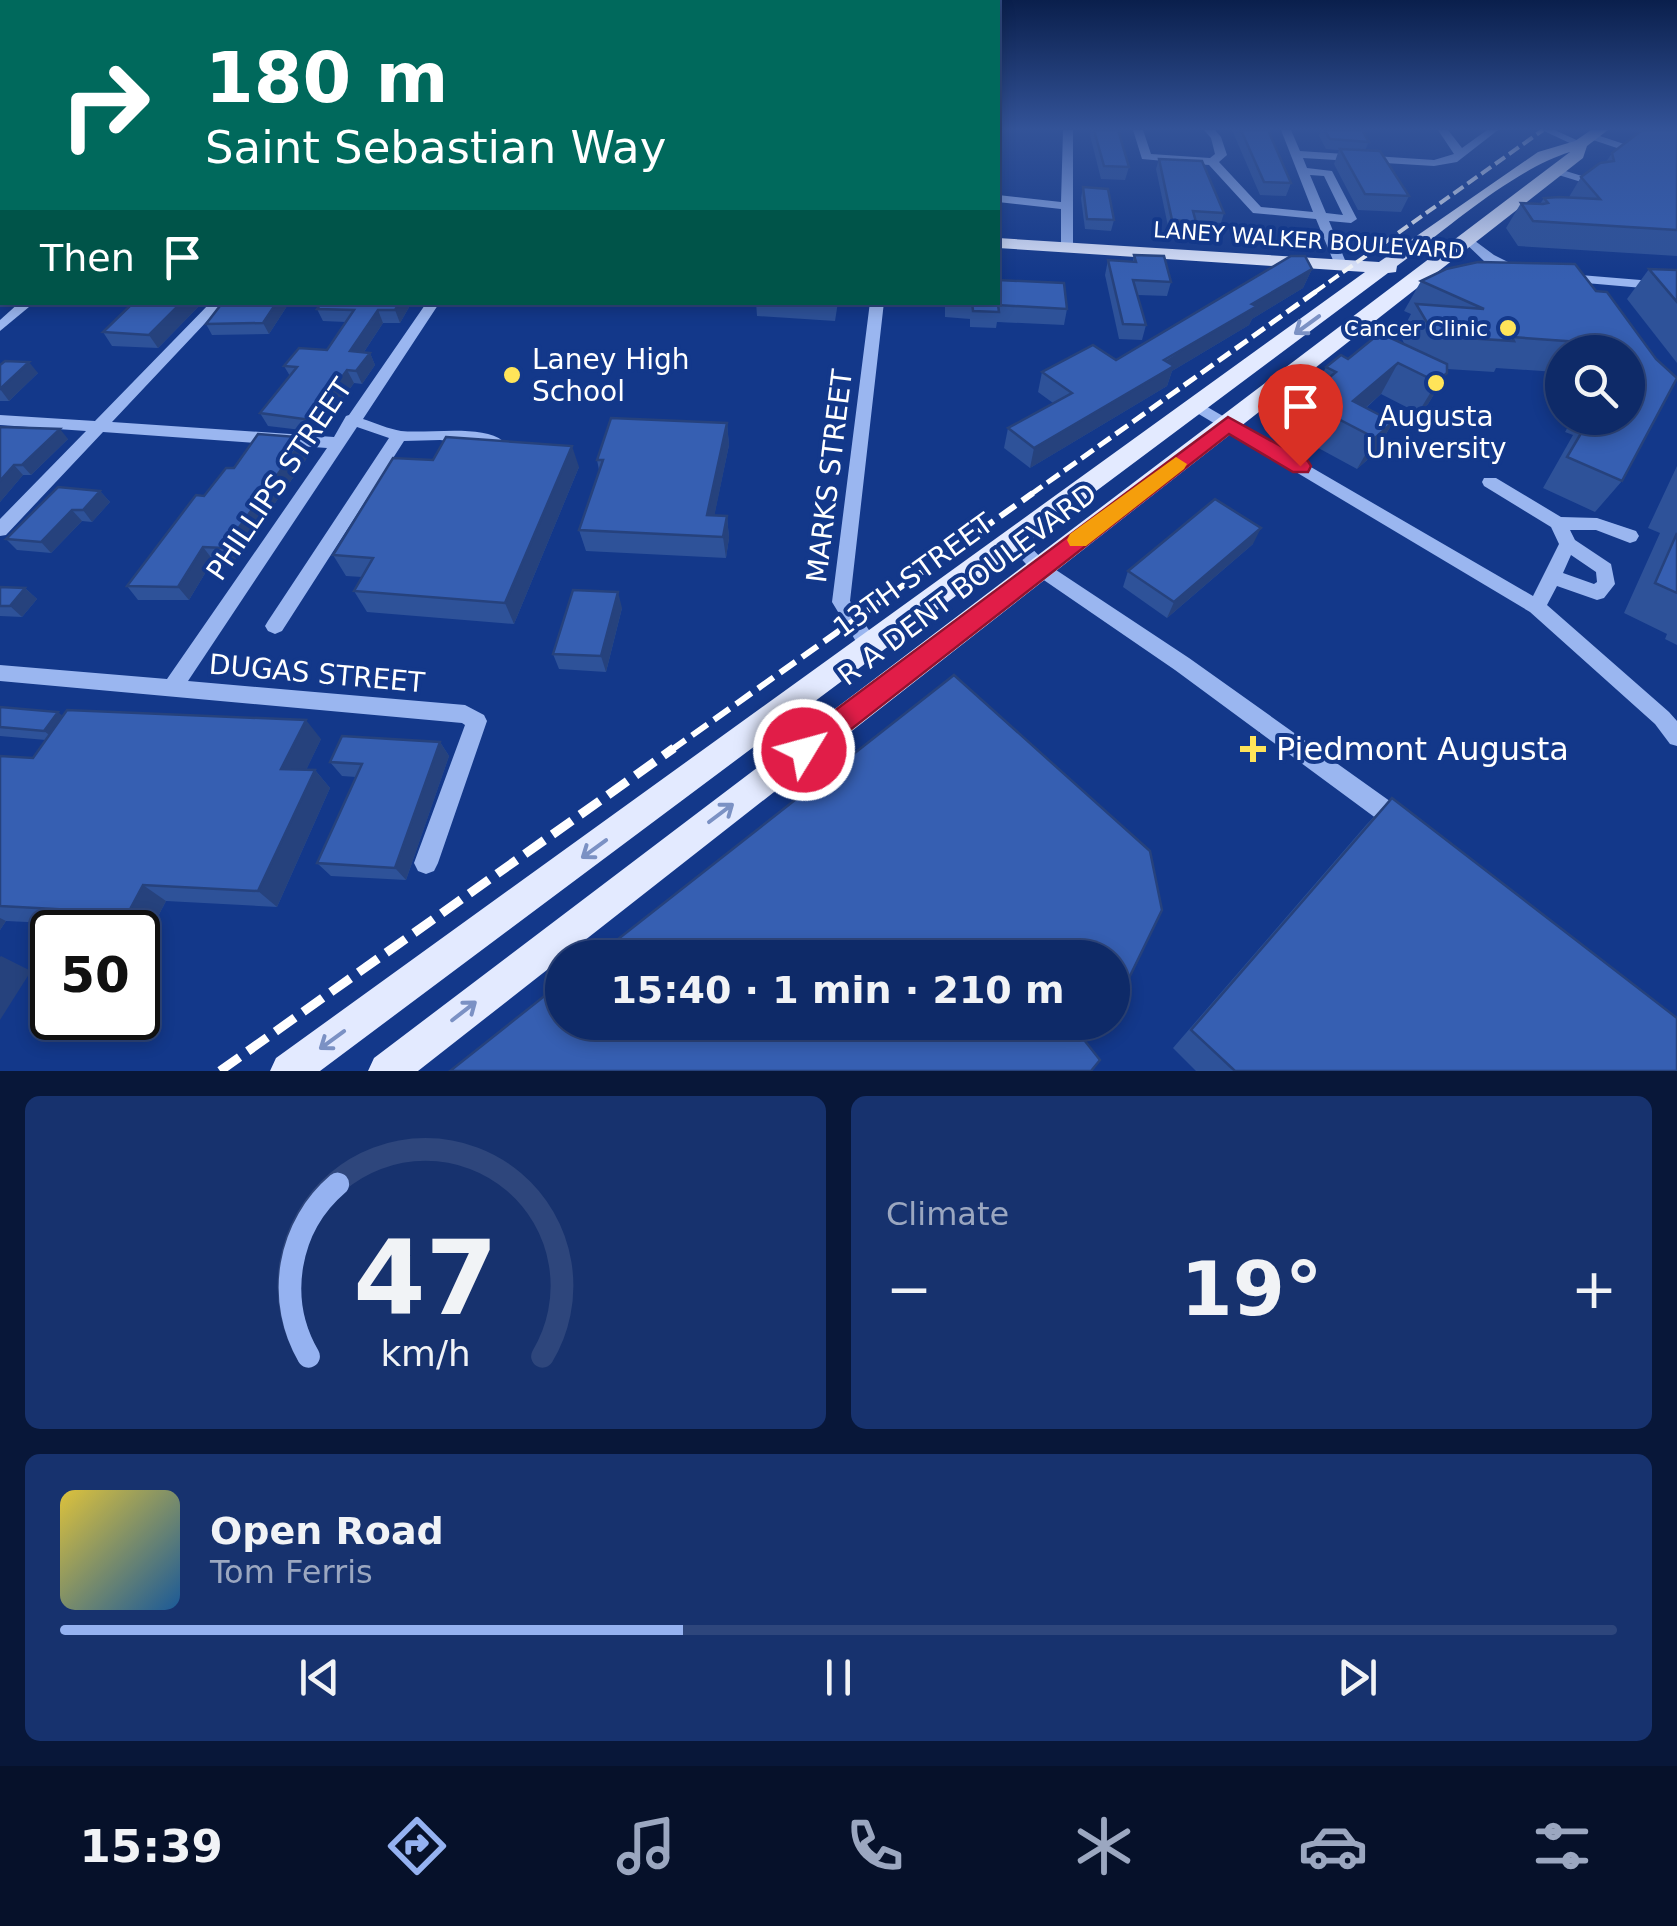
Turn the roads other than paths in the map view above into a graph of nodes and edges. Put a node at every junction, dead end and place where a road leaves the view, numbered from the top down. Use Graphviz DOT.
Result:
graph roads {
  1 [pos="1067,180"];
  2 [pos="1229,180"];
  3 [pos="1307,180"];
  4 [pos="1332,180"];
  5 [pos="1506,180"];
  6 [pos="1543,180"];
  7 [pos="1585,180"];
  8 [pos="1591,182"];
  9 [pos="1000,200"];
  10 [pos="1067,206"];
  11 [pos="1322,217"];
  12 [pos="1467,239"];
  13 [pos="1000,243"];
  14 [pos="1067,247"];
  15 [pos="1341,265"];
  16 [pos="1386,268"];
  17 [pos="1429,270"];
  18 [pos="1462,272"];
  19 [pos="1478,272"];
  20 [pos="1590,280"];
  21 [pos="1677,287"];
  22 [pos="1583,298"];
  23 [pos="1605,299"];
  24 [pos="26,305"];
  25 [pos="216,305"];
  26 [pos="432,305"];
  27 [pos="877,305"];
  28 [pos="0,327"];
  29 [pos="1198,406"];
  30 [pos="0,420"];
  31 [pos="352,420"];
  32 [pos="1228,424"];
  33 [pos="99,427"];
  34 [pos="399,436"];
  35 [pos="496,441"];
  36 [pos="336,443"];
  37 [pos="1490,482"];
  38 [pos="1558,522"];
  39 [pos="0,530"];
  40 [pos="1630,536"];
  41 [pos="1014,541"];
  42 [pos="1568,544"];
  43 [pos="1040,569"];
  44 [pos="1552,577"];
  45 [pos="1537,607"];
  46 [pos="275,626"];
  47 [pos="870,647"];
  48 [pos="0,673"];
  49 [pos="172,688"];
  50 [pos="1677,737"];
  51 [pos="1421,838"];
  52 [pos="426,864"];
  53 [pos="290,1071"];
  54 [pos="387,1071"];
  1 -- 10 [label="street"];
  2 -- 11 [label="street"];
  3 -- 11 [label="street"];
  4 -- 11 [label="street"];
  5 -- 16 [label="main road, 13TH STREET"];
  6 -- 12 [label="main road, R A DENT BOULEVARD"];
  7 -- 8 [label="street"];
  9 -- 10 [label="street"];
  10 -- 14 [label="street"];
  11 -- 15 [label="street"];
  12 -- 17 [label="main road, R A DENT BOULEVARD"];
  12 -- 19 [label="street, LANEY WALKER BOULEVARD"];
  13 -- 14 [label="main road, LANEY WALKER BOULEVARD"];
  14 -- 15 [label="main road, LANEY WALKER BOULEVARD"];
  15 -- 16 [label="main road, LANEY WALKER BOULEVARD"];
  16 -- 17 [label="main road, LANEY WALKER BOULEVARD"];
  16 -- 29 [label="main road, 13TH STREET, one-way"];
  17 -- 18 [label="street, LANEY WALKER BOULEVARD"];
  17 -- 32 [label="main road, R A DENT BOULEVARD"];
  20 -- 21 [label="street"];
  20 -- 22 [label="street"];
  20 -- 23 [label="street"];
  24 -- 28 [label="street"];
  25 -- 33 [label="street"];
  26 -- 31 [label="street, PHILLIPS STREET"];
  27 -- 47 [label="street, MARKS STREET"];
  29 -- 32 [label="street"];
  29 -- 41 [label="main road, 13TH STREET"];
  30 -- 33 [label="street"];
  31 -- 34 [label="street"];
  31 -- 36 [label="street, PHILLIPS STREET"];
  32 -- 43 [label="main road, R A DENT BOULEVARD"];
  32 -- 45 [label="street"];
  33 -- 36 [label="street"];
  33 -- 39 [label="street"];
  34 -- 35 [label="street"];
  34 -- 46 [label="street"];
  36 -- 49 [label="street, PHILLIPS STREET"];
  37 -- 38 [label="street"];
  38 -- 40 [label="street"];
  38 -- 42 [label="street"];
  41 -- 43 [label="street"];
  41 -- 47 [label="main road, 13TH STREET"];
  42 -- 44 [label="street"];
  42 -- 44 [label="street"];
  43 -- 51 [label="street"];
  54 -- 43 [label="main road, R A DENT BOULEVARD, one-way"];
  44 -- 45 [label="street"];
  45 -- 50 [label="street"];
  47 -- 53 [label="main road, 13TH STREET, one-way"];
  48 -- 49 [label="street, DUGAS STREET"];
  49 -- 52 [label="street, DUGAS STREET"];
}
